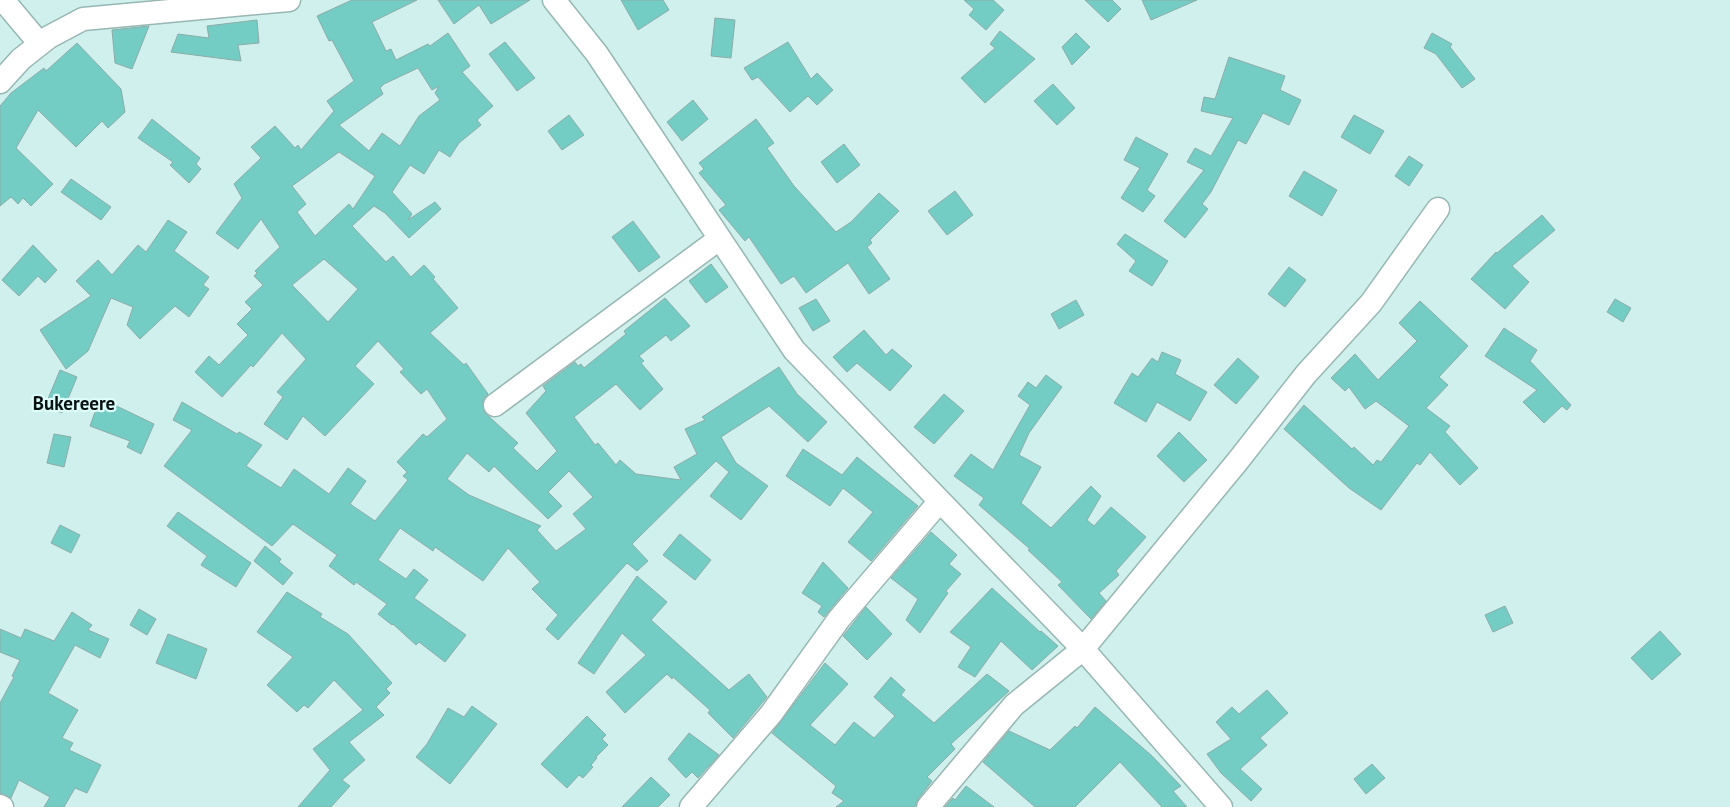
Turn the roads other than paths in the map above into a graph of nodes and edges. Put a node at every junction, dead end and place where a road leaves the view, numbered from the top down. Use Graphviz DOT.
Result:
graph roads {
  1 [pos="3,0"];
  2 [pos="289,0"];
  3 [pos="554,0"];
  4 [pos="40,44"];
  5 [pos="0,82"];
  6 [pos="1438,209"];
  7 [pos="719,239"];
  8 [pos="495,405"];
  9 [pos="939,502"];
  10 [pos="1083,649"];
  11 [pos="691,807"];
  12 [pos="928,807"];
  13 [pos="1221,807"];
  1 -- 4 [label="street"];
  2 -- 4 [label="street"];
  3 -- 7 [label="street"];
  4 -- 5 [label="street"];
  6 -- 10 [label="street"];
  7 -- 8 [label="street"];
  7 -- 9 [label="street"];
  9 -- 10 [label="street"];
  9 -- 11 [label="street"];
  10 -- 12 [label="street"];
  10 -- 13 [label="street"];
}
